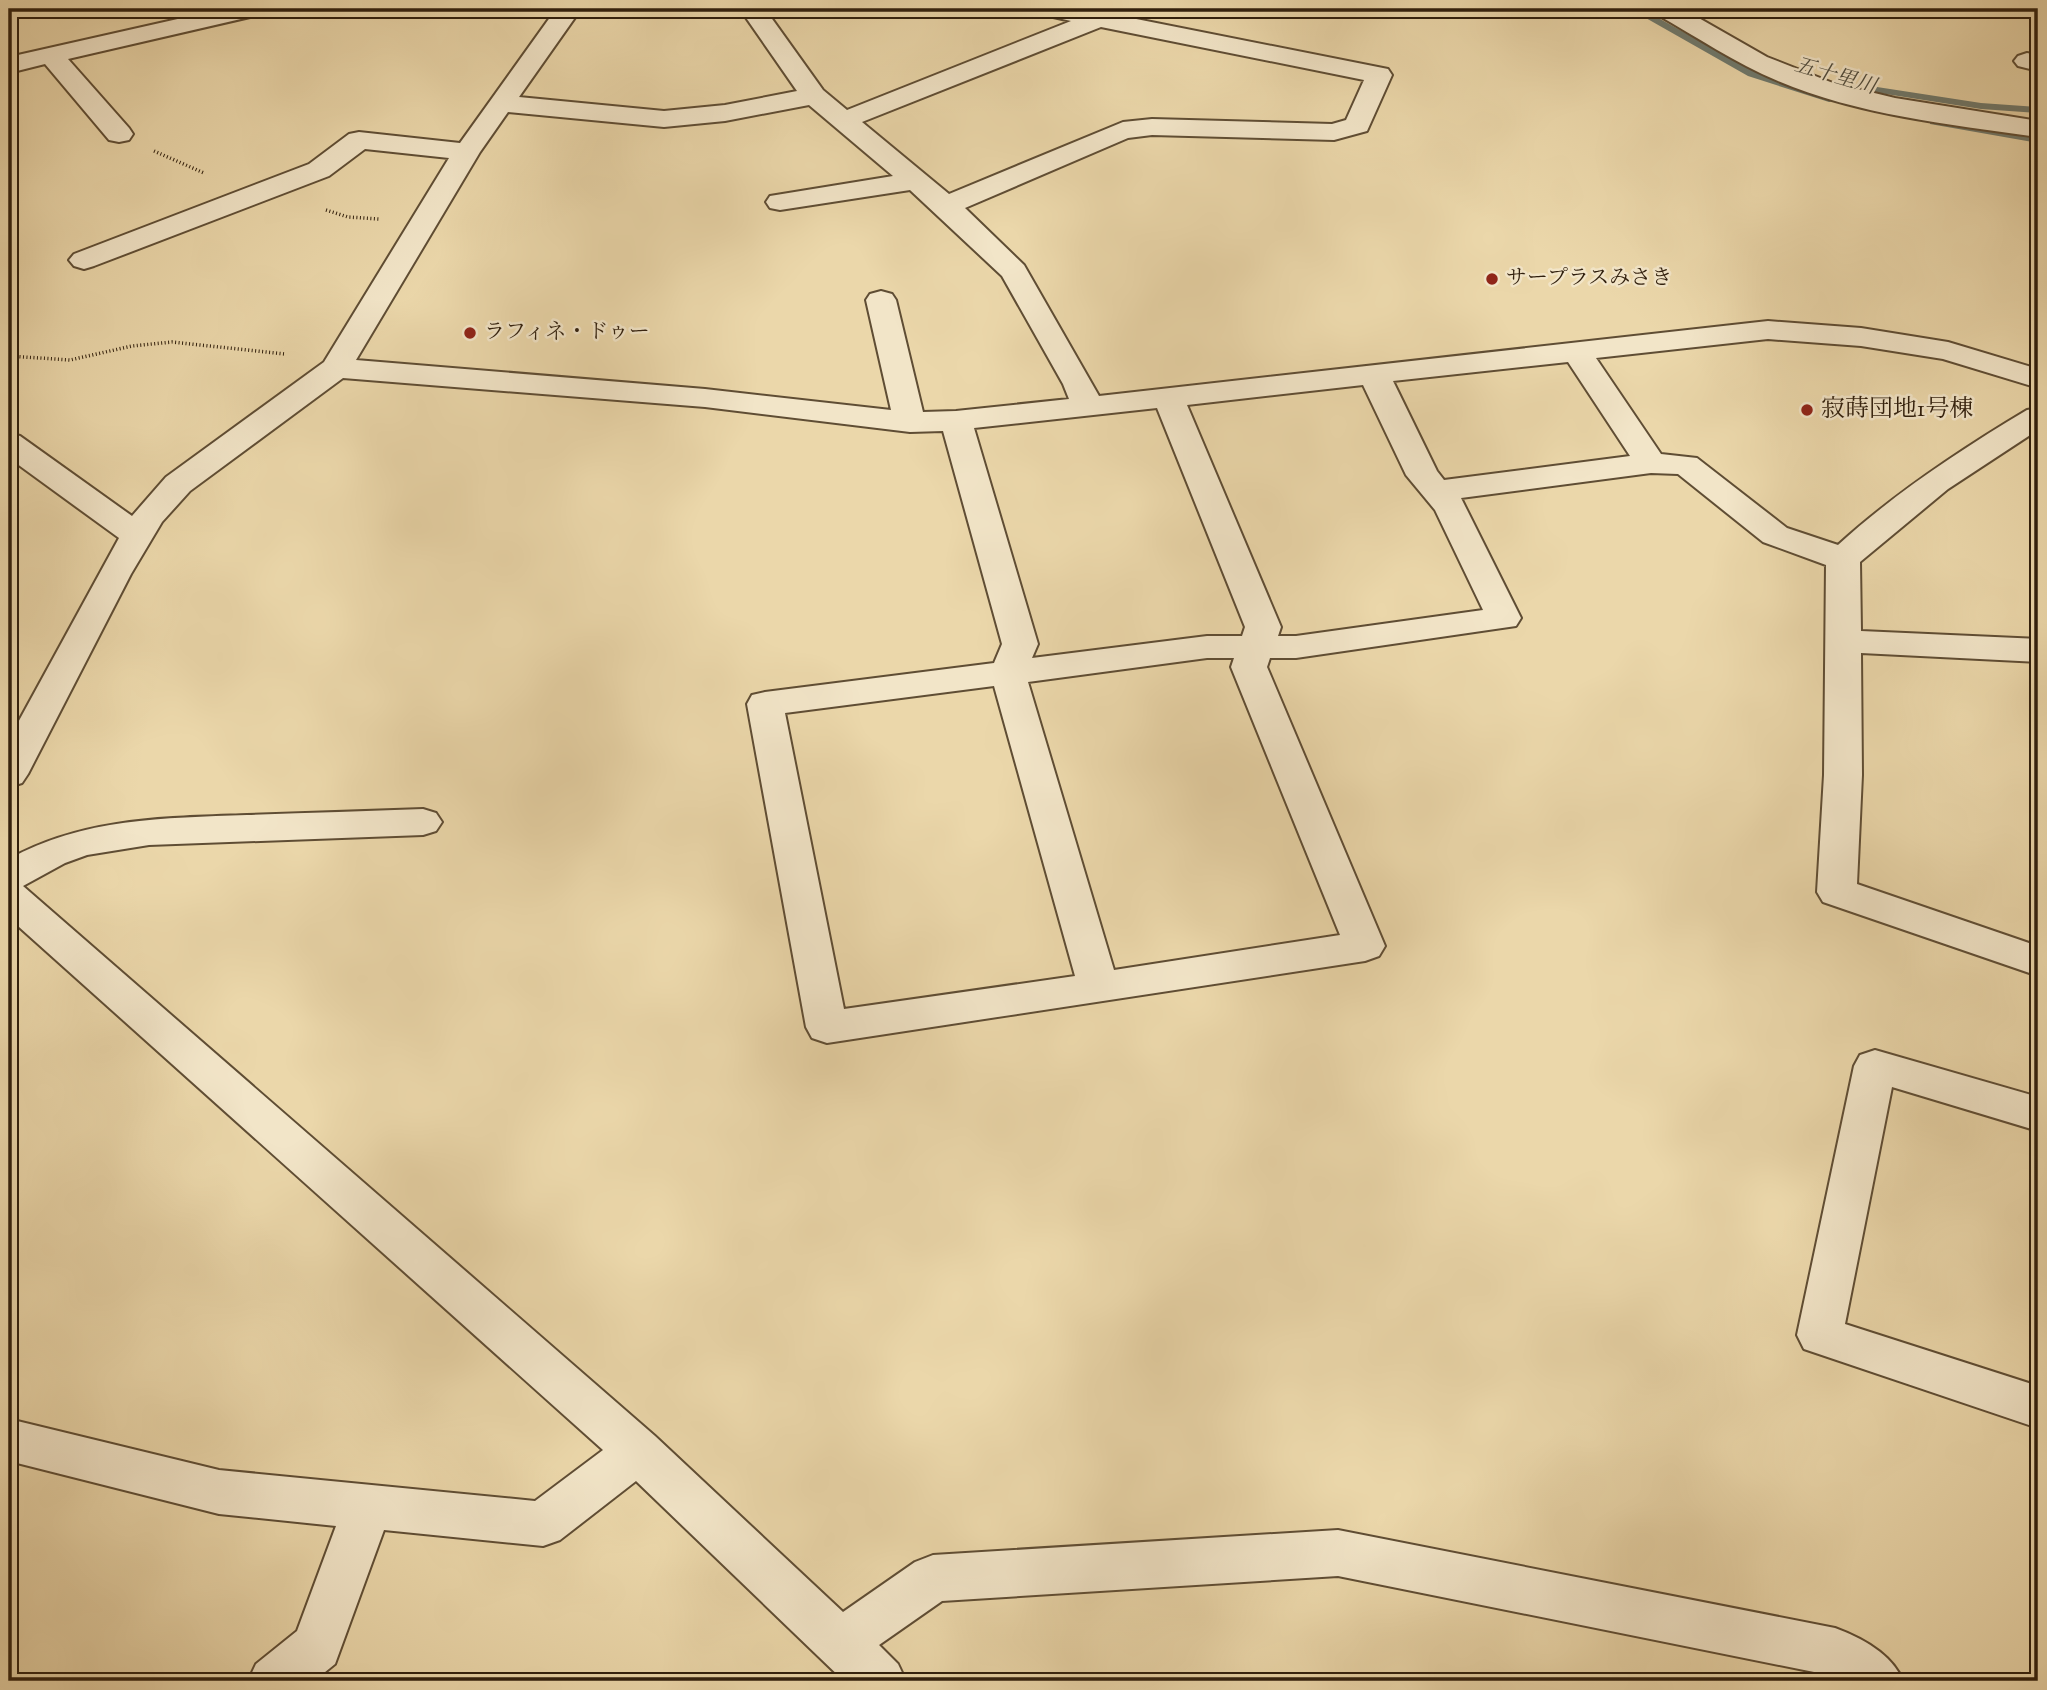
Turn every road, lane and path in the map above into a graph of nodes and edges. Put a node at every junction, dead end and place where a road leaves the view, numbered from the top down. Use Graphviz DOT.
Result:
graph roads {
  1 [pos="254,9"];
  2 [pos="568,9"];
  3 [pos="752,9"];
  4 [pos="1049,9"];
  5 [pos="1665,9"];
  6 [pos="1098,19"];
  7 [pos="51,55"];
  8 [pos="9,65"];
  9 [pos="814,96"];
  10 [pos="503,104"];
  11 [pos="842,121"];
  12 [pos="2038,129"];
  13 [pos="119,134"];
  14 [pos="467,152"];
  15 [pos="914,181"];
  16 [pos="780,202"];
  17 [pos="946,206"];
  18 [pos="84,260"];
  19 [pos="881,300"];
  20 [pos="1576,351"];
  21 [pos="9,356"];
  22 [pos="335,368"];
  23 [pos="1374,374"];
  24 [pos="2038,379"];
  25 [pos="1168,397"];
  26 [pos="1087,406"];
  27 [pos="2038,417"];
  28 [pos="956,421"];
  29 [pos="910,422"];
  30 [pos="9,443"];
  31 [pos="1651,463"];
  32 [pos="1436,491"];
  33 [pos="137,535"];
  34 [pos="1843,559"];
  35 [pos="1841,641"];
  36 [pos="1255,648"];
  37 [pos="2038,651"];
  38 [pos="1008,673"];
  39 [pos="9,774"];
  40 [pos="423,822"];
  41 [pos="9,877"];
  42 [pos="9,896"];
  43 [pos="2038,961"];
  44 [pos="1099,988"];
  45 [pos="2038,1114"];
  46 [pos="2038,1408"];
  47 [pos="9,1440"];
  48 [pos="638,1451"];
  49 [pos="367,1507"];
  50 [pos="840,1643"];
  51 [pos="274,1681"];
  52 [pos="880,1681"];
  53 [pos="1877,1681"];
  1 -- 7 [label="street"];
  2 -- 10 [label="street"];
  3 -- 9 [label="street"];
  4 -- 6 [label="street"];
  5 -- 12 [label="street"];
  6 -- 11 [label="street"];
  6 -- 17 [label="street"];
  7 -- 8 [label="street"];
  7 -- 13 [label="street"];
  9 -- 10 [label="street"];
  9 -- 11 [label="street"];
  10 -- 14 [label="street"];
  11 -- 15 [label="street"];
  14 -- 18 [label="street"];
  14 -- 22 [label="street"];
  15 -- 16 [label="street"];
  15 -- 17 [label="street"];
  17 -- 26 [label="street"];
  19 -- 29 [label="street"];
  20 -- 23 [label="street"];
  20 -- 24 [label="street"];
  20 -- 31 [label="street"];
  21 -- 22 [label="path"];
  22 -- 29 [label="street"];
  22 -- 33 [label="street"];
  23 -- 25 [label="street"];
  23 -- 32 [label="street"];
  25 -- 26 [label="street"];
  25 -- 36 [label="street"];
  26 -- 28 [label="street"];
  27 -- 34 [label="street"];
  28 -- 29 [label="street"];
  28 -- 38 [label="street"];
  30 -- 33 [label="street"];
  31 -- 32 [label="street"];
  31 -- 34 [label="street"];
  32 -- 36 [label="street"];
  33 -- 39 [label="street"];
  34 -- 35 [label="street"];
  35 -- 37 [label="street"];
  35 -- 43 [label="street"];
  36 -- 38 [label="street"];
  36 -- 44 [label="street"];
  38 -- 44 [label="street"];
  38 -- 44 [label="street"];
  40 -- 41 [label="street"];
  42 -- 48 [label="street"];
  45 -- 46 [label="street"];
  47 -- 49 [label="street"];
  48 -- 49 [label="street"];
  48 -- 50 [label="street"];
  49 -- 51 [label="street"];
  50 -- 52 [label="street"];
  50 -- 53 [label="street"];
}
